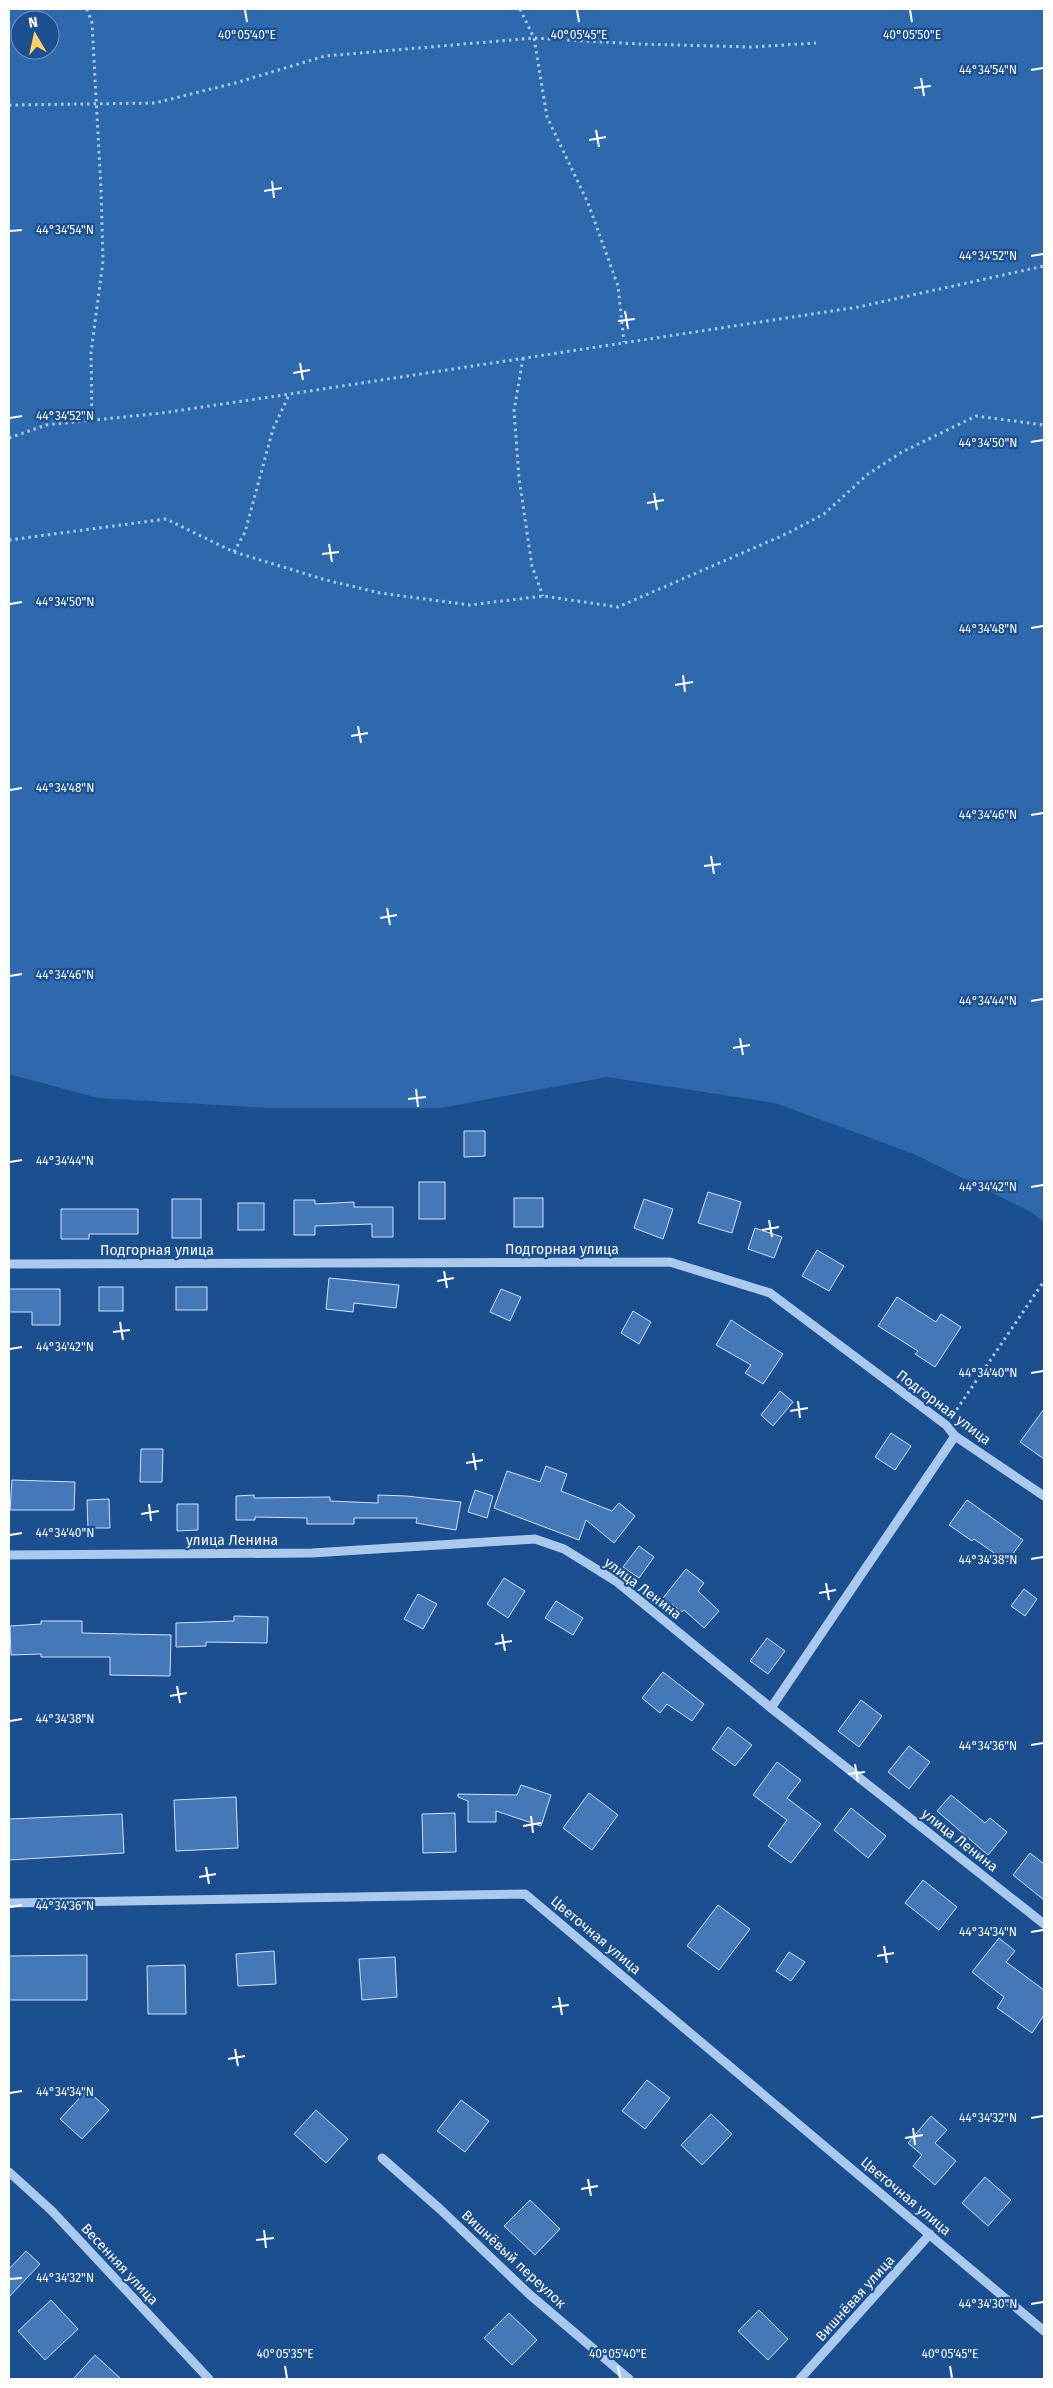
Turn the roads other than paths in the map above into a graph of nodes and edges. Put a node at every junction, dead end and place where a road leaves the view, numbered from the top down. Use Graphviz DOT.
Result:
graph roads {
  1 [pos="9,1264"];
  2 [pos="955,1436"];
  3 [pos="1044,1496"];
  4 [pos="9,1555"];
  5 [pos="771,1708"];
  6 [pos="9,1903"];
  7 [pos="1044,1924"];
  8 [pos="382,2158"];
  9 [pos="9,2172"];
  10 [pos="930,2234"];
  11 [pos="1044,2330"];
  12 [pos="209,2379"];
  13 [pos="629,2379"];
  14 [pos="800,2379"];
  1 -- 2 [label="street, Подгорная улица"];
  2 -- 3 [label="street, Подгорная улица"];
  2 -- 5 [label="street"];
  4 -- 5 [label="street, улица Ленина"];
  5 -- 7 [label="street, улица Ленина"];
  6 -- 10 [label="street, Цветочная улица"];
  8 -- 13 [label="street, Вишнёвый переулок"];
  9 -- 12 [label="street, Весенняя улица"];
  10 -- 11 [label="street, Цветочная улица"];
  10 -- 14 [label="street, Вишнёвая улица"];
}
